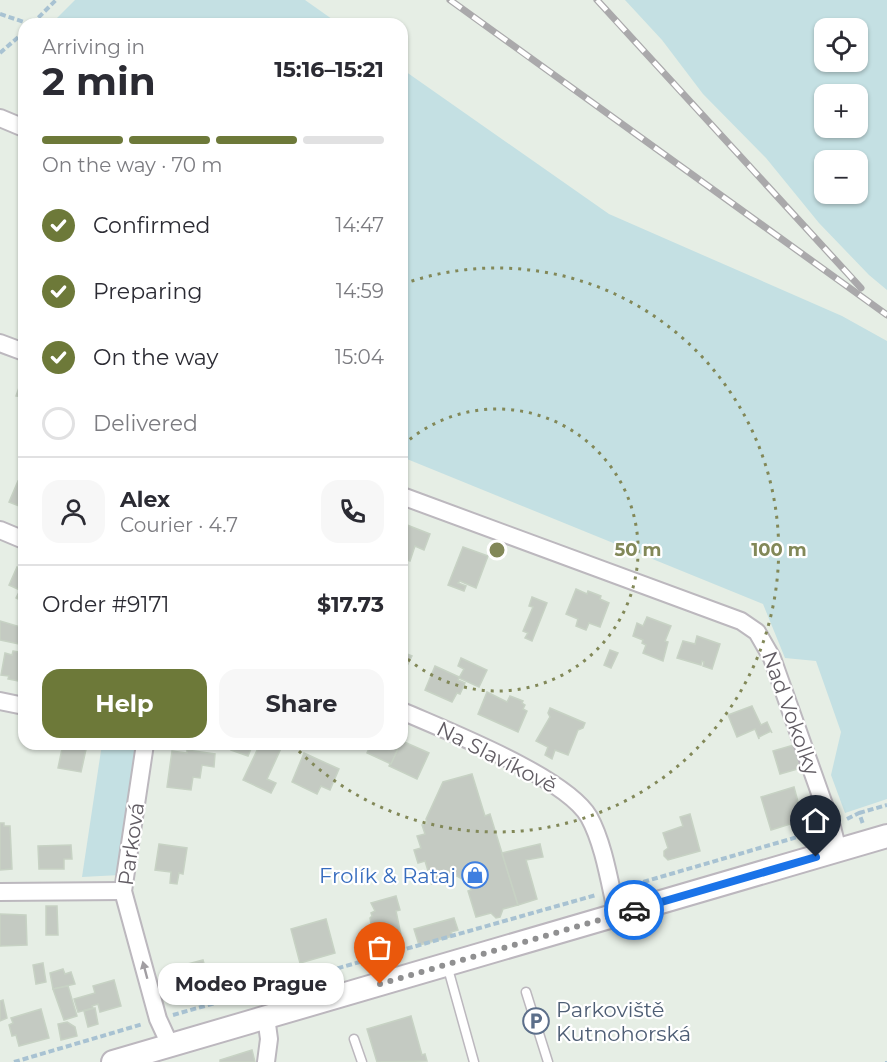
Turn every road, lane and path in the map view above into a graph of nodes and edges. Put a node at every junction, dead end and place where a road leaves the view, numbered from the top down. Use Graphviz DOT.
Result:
graph roads {
  1 [pos="56,0"];
  2 [pos="0,14"];
  3 [pos="37,18"];
  4 [pos="18,20"];
  5 [pos="18,37"];
  6 [pos="0,53"];
  7 [pos="0,118"];
  8 [pos="18,126"];
  9 [pos="0,343"];
  10 [pos="18,350"];
  11 [pos="408,498"];
  12 [pos="0,530"];
  13 [pos="18,538"];
  14 [pos="0,701"];
  15 [pos="18,705"];
  16 [pos="408,714"];
  17 [pos="144,750"];
  18 [pos="887,804"];
  19 [pos="859,813"];
  20 [pos="832,827"];
  21 [pos="887,836"];
  22 [pos="837,851"];
  23 [pos="123,891"];
  24 [pos="612,891"];
  25 [pos="0,892"];
  26 [pos="617,915"];
  27 [pos="447,964"];
  28 [pos="526,992"];
  29 [pos="266,1017"];
  30 [pos="158,1019"];
  31 [pos="354,1040"];
  32 [pos="170,1045"];
  33 [pos="14,1062"];
  34 [pos="113,1062"];
  35 [pos="266,1062"];
  36 [pos="362,1062"];
  37 [pos="474,1062"];
  38 [pos="548,1062"];
  1 -- 3 [label="path"];
  2 -- 4 [label="path"];
  5 -- 6 [label="path"];
  7 -- 8 [label="street"];
  9 -- 10 [label="street"];
  11 -- 20 [label="street, Nad Vokolky"];
  12 -- 13 [label="street"];
  14 -- 15 [label="street"];
  16 -- 24 [label="street, Na Slavíkově"];
  17 -- 23 [label="street, Parková"];
  18 -- 19 [label="path"];
  20 -- 22 [label="street, Nad Vokolky"];
  20 -- 24 [label="path"];
  21 -- 22 [label="main road"];
  22 -- 26 [label="main road"];
  23 -- 25 [label="street"];
  30 -- 23 [label="street, Parková, one-way"];
  24 -- 26 [label="street, Na Slavíkově"];
  24 -- 30 [label="path"];
  26 -- 27 [label="main road"];
  27 -- 29 [label="main road"];
  27 -- 37 [label="lane"];
  28 -- 38 [label="lane"];
  29 -- 32 [label="main road"];
  29 -- 35 [label="street"];
  30 -- 32 [label="street, Parková"];
  30 -- 33 [label="path"];
  31 -- 36 [label="lane"];
  32 -- 34 [label="main road"];
}
